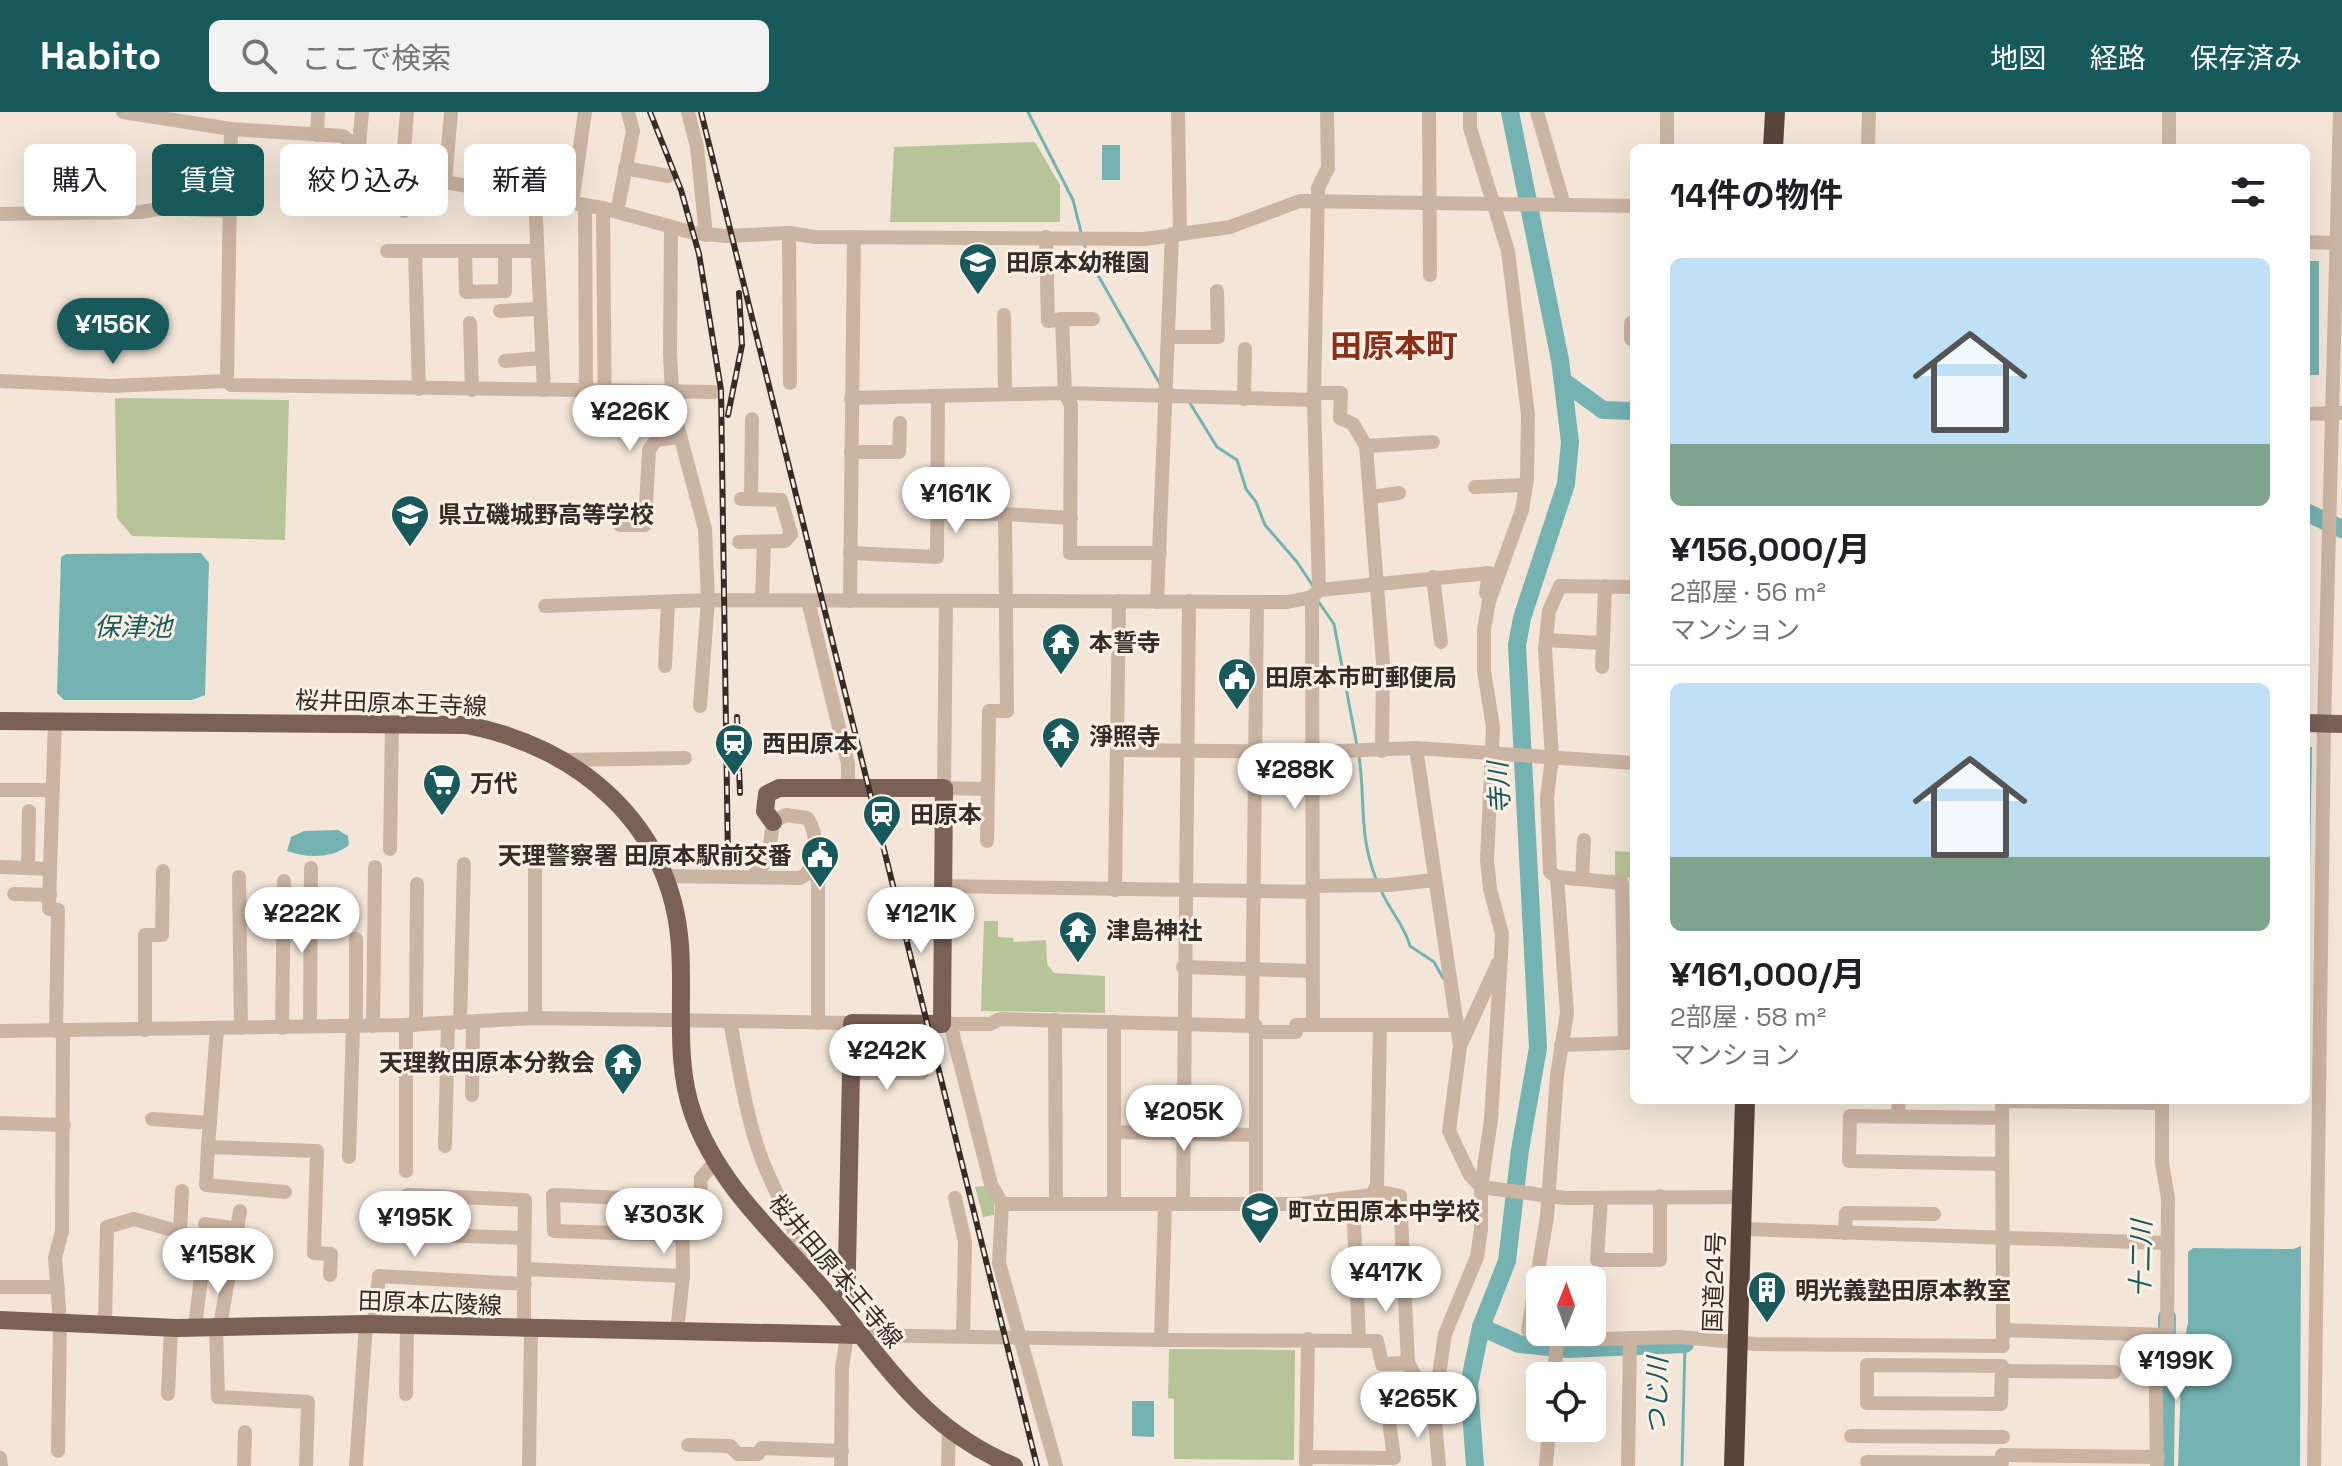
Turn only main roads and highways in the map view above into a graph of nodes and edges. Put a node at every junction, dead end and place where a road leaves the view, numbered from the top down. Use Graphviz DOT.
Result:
graph roads {
  1 [pos="1775,112"];
  2 [pos="1773,144"];
  3 [pos="0,721"];
  4 [pos="773,822"];
  5 [pos="1745,1104"];
  6 [pos="846,1315"];
  7 [pos="0,1320"];
  8 [pos="853,1335"];
  9 [pos="1007,1465"];
  10 [pos="1734,1466"];
  1 -- 2 [label="highway"];
  3 -- 6 [label="main road, 桜井田原本王寺線"];
  4 -- 6 [label="main road"];
  5 -- 10 [label="highway, 国道24号"];
  6 -- 8 [label="main road, 桜井田原本王寺線"];
  7 -- 8 [label="main road, 田原本広陵線"];
  8 -- 9 [label="main road, 桜井田原本王寺線"];
}
